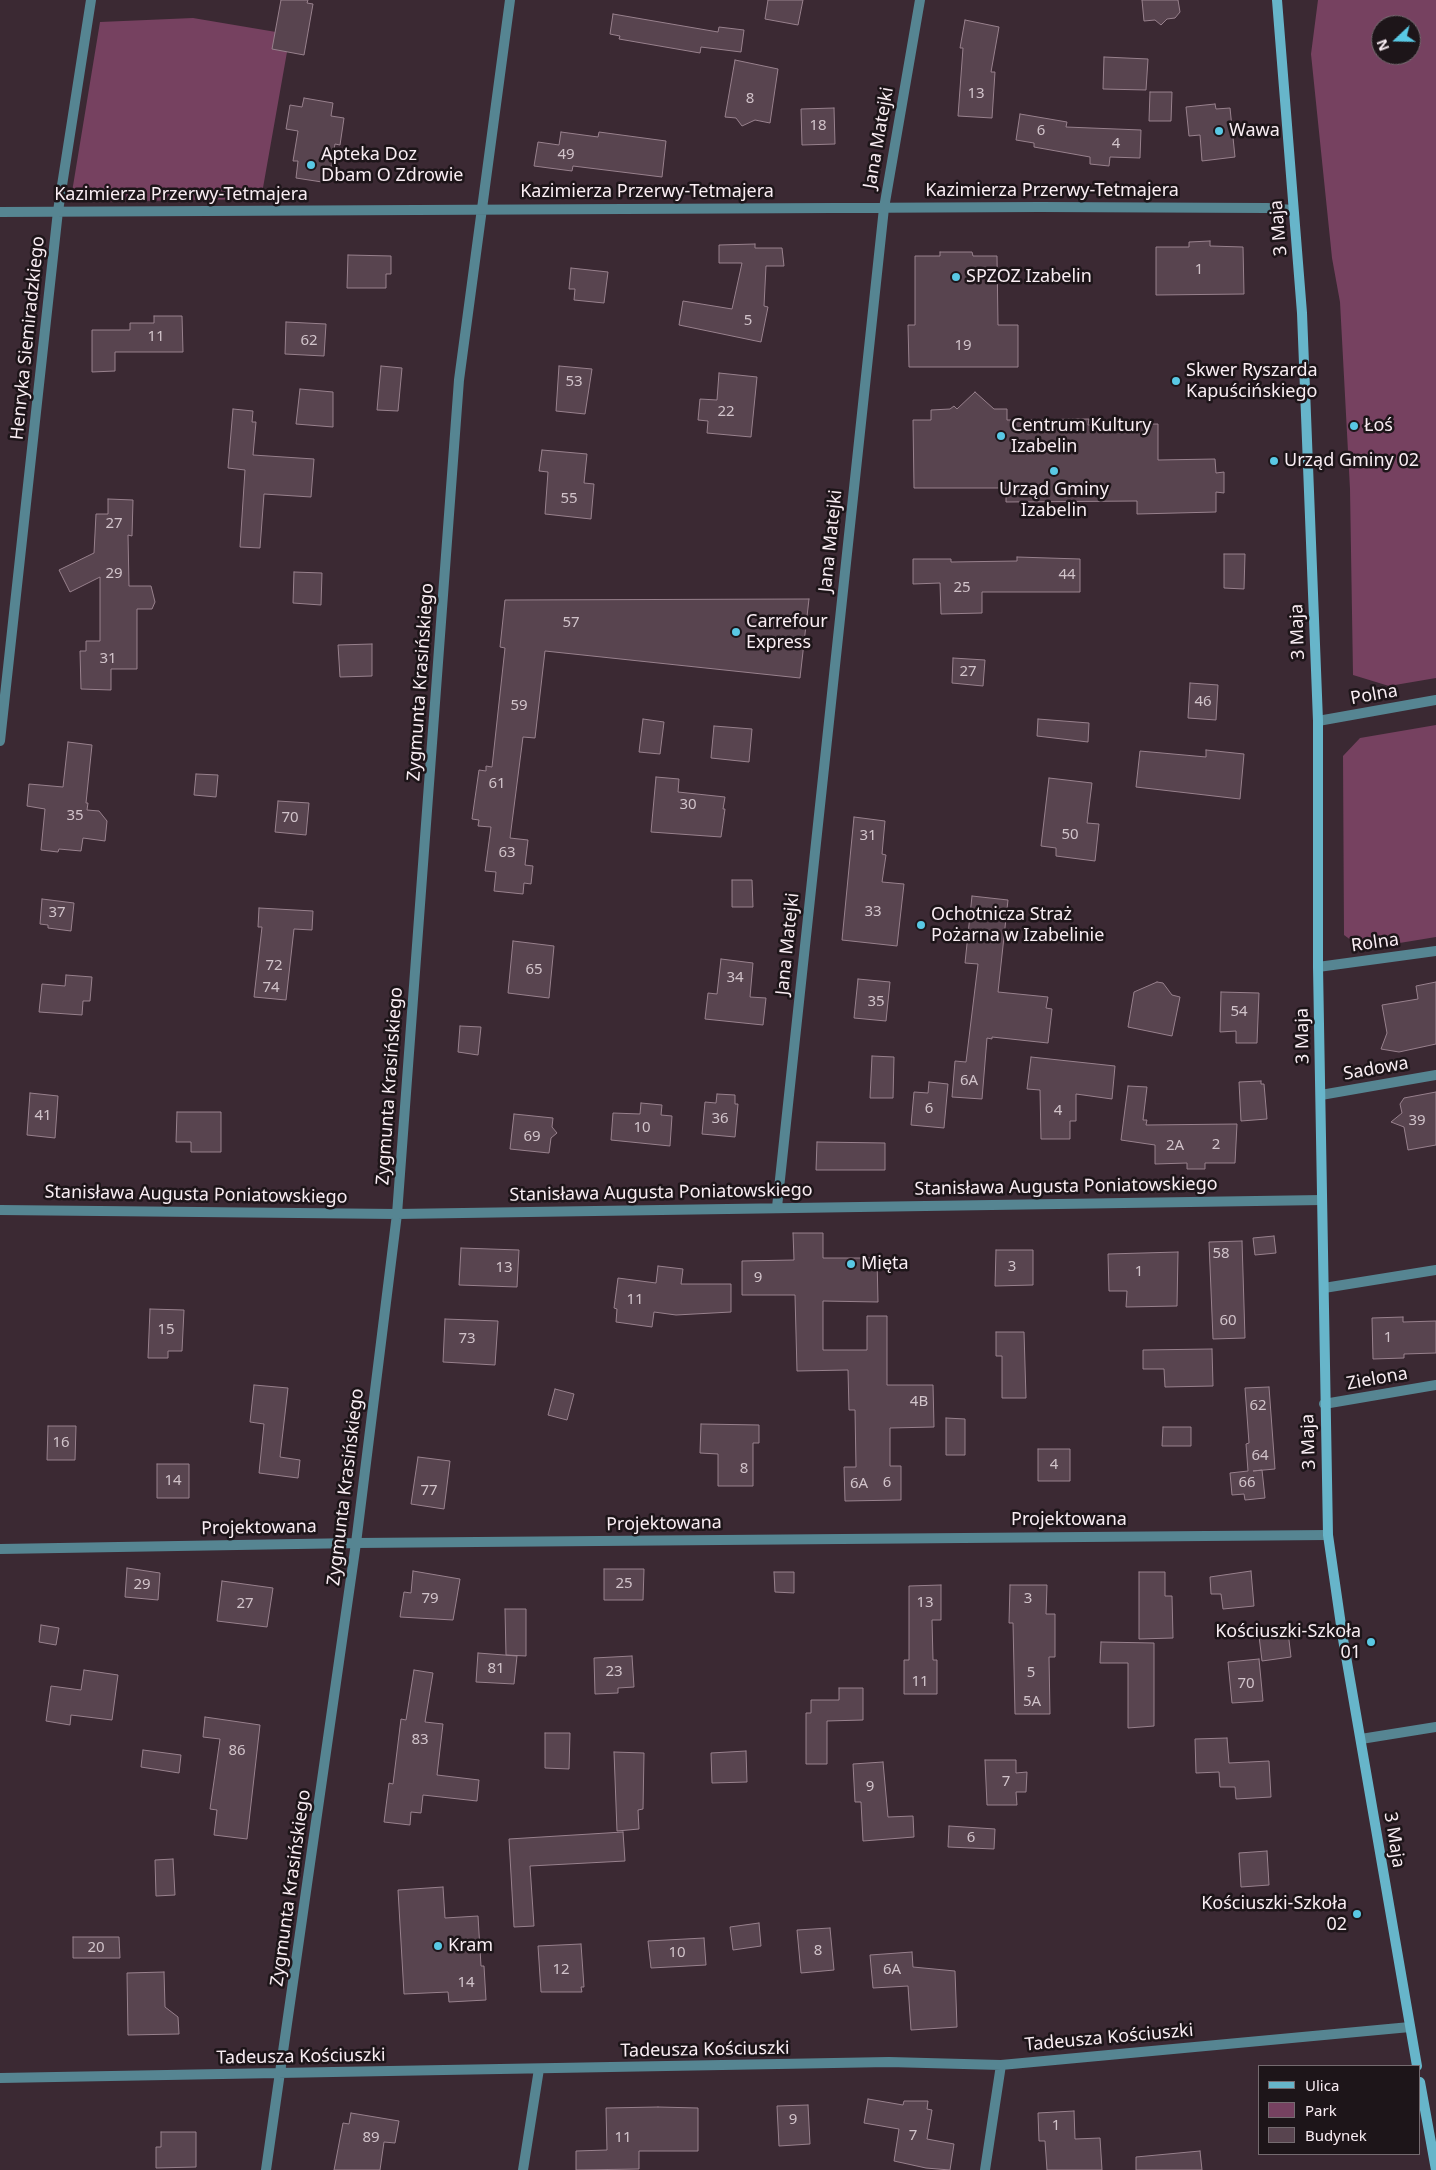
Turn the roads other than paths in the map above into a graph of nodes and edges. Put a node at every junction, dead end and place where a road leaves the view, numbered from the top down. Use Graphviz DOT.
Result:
graph roads {
  1 [pos="91,0"];
  2 [pos="510,0"];
  3 [pos="920,0"];
  4 [pos="1277,0"];
  5 [pos="884,208"];
  6 [pos="482,209"];
  7 [pos="1293,210"];
  8 [pos="58,211"];
  9 [pos="0,212"];
  10 [pos="1436,700"];
  11 [pos="1318,721"];
  12 [pos="0,741"];
  13 [pos="1436,951"];
  14 [pos="1318,967"];
  15 [pos="1436,1075"];
  16 [pos="1320,1095"];
  17 [pos="1322,1200"];
  18 [pos="777,1207"];
  19 [pos="0,1210"];
  20 [pos="397,1214"];
  21 [pos="1436,1270"];
  22 [pos="1324,1288"];
  23 [pos="1436,1385"];
  24 [pos="1324,1404"];
  25 [pos="1328,1534"];
  26 [pos="356,1543"];
  27 [pos="0,1549"];
  28 [pos="1436,1727"];
  29 [pos="1361,1739"];
  30 [pos="1410,2027"];
  31 [pos="1001,2064"];
  32 [pos="1417,2065"];
  33 [pos="539,2069"];
  34 [pos="282,2073"];
  35 [pos="0,2078"];
  36 [pos="1421,2088"];
  37 [pos="266,2170"];
  38 [pos="523,2170"];
  39 [pos="984,2170"];
  40 [pos="1436,2170"];
  1 -- 8 [label="street, Henryka Siemiradzkiego"];
  2 -- 6 [label="street, Zygmunta Krasińskiego"];
  3 -- 5 [label="street, Jana Matejki"];
  4 -- 7 [label="street, 3 Maja"];
  5 -- 6 [label="street, Kazimierza Przerwy-Tetmajera"];
  5 -- 7 [label="street, Kazimierza Przerwy-Tetmajera"];
  5 -- 18 [label="street, Jana Matejki"];
  6 -- 8 [label="street, Kazimierza Przerwy-Tetmajera"];
  6 -- 20 [label="street, Zygmunta Krasińskiego"];
  7 -- 11 [label="street, 3 Maja"];
  8 -- 9 [label="street, Kazimierza Przerwy-Tetmajera"];
  8 -- 12 [label="street, Henryka Siemiradzkiego"];
  10 -- 11 [label="street, Polna"];
  11 -- 14 [label="street, 3 Maja"];
  13 -- 14 [label="street, Rolna"];
  14 -- 16 [label="street, 3 Maja"];
  15 -- 16 [label="street, Sadowa"];
  16 -- 17 [label="street, 3 Maja"];
  17 -- 18 [label="street, Stanisława Augusta Poniatowskiego"];
  17 -- 22 [label="street, 3 Maja"];
  18 -- 20 [label="street, Stanisława Augusta Poniatowskiego"];
  19 -- 20 [label="street, Stanisława Augusta Poniatowskiego"];
  20 -- 26 [label="street, Zygmunta Krasińskiego"];
  21 -- 22 [label="street"];
  22 -- 24 [label="street, 3 Maja"];
  23 -- 24 [label="street, Zielona"];
  24 -- 25 [label="street, 3 Maja"];
  25 -- 26 [label="street, Projektowana"];
  25 -- 29 [label="street, 3 Maja"];
  26 -- 27 [label="street, Projektowana"];
  26 -- 34 [label="street, Zygmunta Krasińskiego"];
  28 -- 29 [label="street"];
  29 -- 30 [label="street, 3 Maja"];
  30 -- 31 [label="street, Tadeusza Kościuszki"];
  30 -- 32 [label="street, 3 Maja"];
  31 -- 33 [label="street, Tadeusza Kościuszki"];
  31 -- 39 [label="street"];
  33 -- 34 [label="street, Tadeusza Kościuszki"];
  33 -- 38 [label="street"];
  34 -- 35 [label="street, Tadeusza Kościuszki"];
  34 -- 37 [label="street, Zygmunta Krasińskiego"];
  36 -- 40 [label="street"];
}
